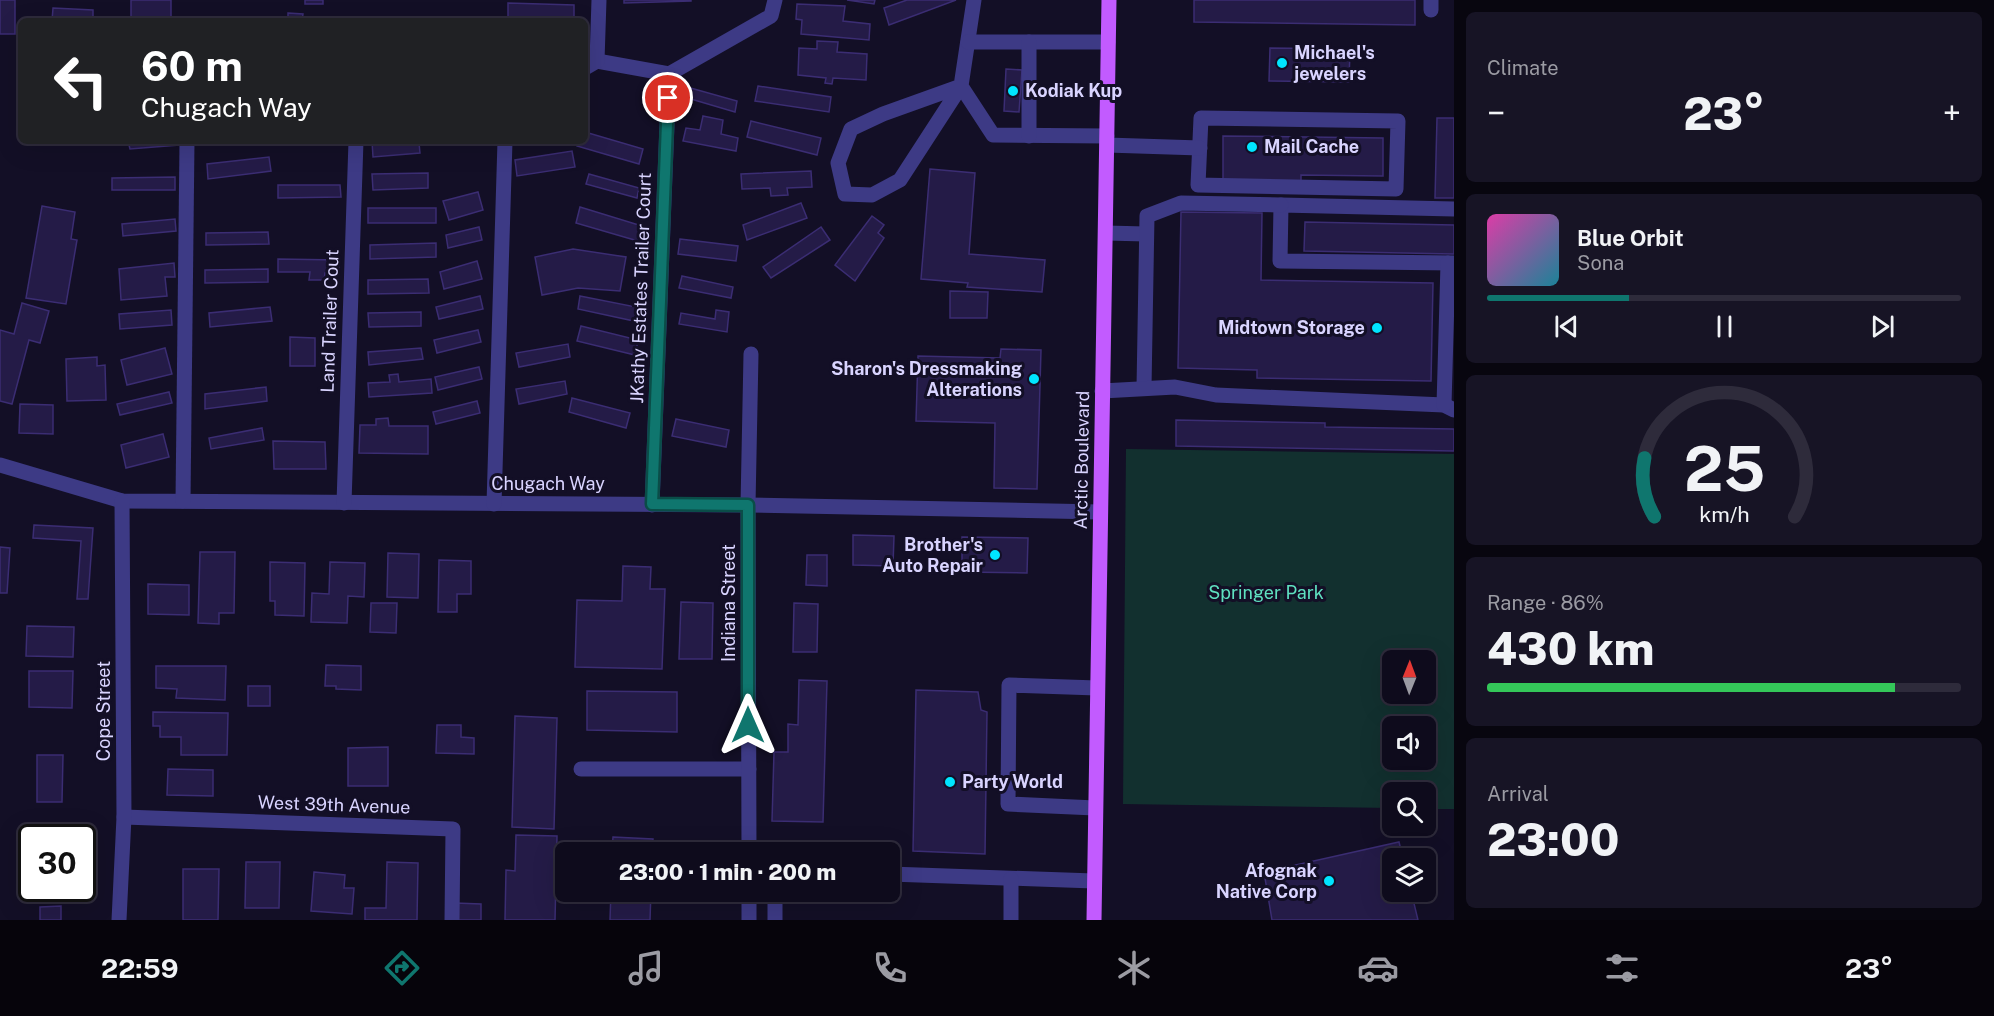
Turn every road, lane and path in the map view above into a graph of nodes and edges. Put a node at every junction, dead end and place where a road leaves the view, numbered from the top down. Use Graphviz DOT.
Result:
graph roads {
  1 [pos="599,0"];
  2 [pos="775,0"];
  3 [pos="974,0"];
  4 [pos="1109,0"];
  5 [pos="968,42"];
  6 [pos="1029,42"];
  7 [pos="1108,42"];
  8 [pos="591,64"];
  9 [pos="669,74"];
  10 [pos="961,86"];
  11 [pos="1029,136"];
  12 [pos="1107,140"];
  13 [pos="187,144"];
  14 [pos="356,144"];
  15 [pos="505,144"];
  16 [pos="1200,148"];
  17 [pos="1281,205"];
  18 [pos="1454,209"];
  19 [pos="1106,233"];
  20 [pos="1146,234"];
  21 [pos="1451,263"];
  22 [pos="1450,309"];
  23 [pos="752,354"];
  24 [pos="1450,360"];
  25 [pos="1144,388"];
  26 [pos="1102,391"];
  27 [pos="1449,407"];
  28 [pos="0,465"];
  29 [pos="122,501"];
  30 [pos="183,501"];
  31 [pos="344,503"];
  32 [pos="494,504"];
  33 [pos="652,504"];
  34 [pos="748,505"];
  35 [pos="1100,512"];
  36 [pos="1097,688"];
  37 [pos="581,769"];
  38 [pos="749,770"];
  39 [pos="1095,808"];
  40 [pos="123,817"];
  41 [pos="749,842"];
  42 [pos="900,874"];
  43 [pos="1011,879"];
  44 [pos="1094,881"];
  45 [pos="749,902"];
  46 [pos="775,902"];
  47 [pos="119,920"];
  48 [pos="452,920"];
  49 [pos="749,920"];
  50 [pos="775,920"];
  51 [pos="1011,920"];
  52 [pos="1094,920"];
  1 -- 8 [label="street"];
  2 -- 9 [label="street"];
  3 -- 5 [label="street"];
  4 -- 7 [label="main road, Arctic Boulevard"];
  5 -- 6 [label="street"];
  5 -- 10 [label="street"];
  6 -- 7 [label="street"];
  6 -- 11 [label="street"];
  7 -- 12 [label="main road, Arctic Boulevard"];
  8 -- 9 [label="street"];
  9 -- 33 [label="street, JKathy Estates Trailer Court"];
  10 -- 10 [label="street"];
  10 -- 11 [label="street"];
  11 -- 12 [label="street"];
  12 -- 16 [label="street"];
  12 -- 19 [label="main road, Arctic Boulevard"];
  13 -- 30 [label="street"];
  14 -- 31 [label="street, Land Trailer Cout"];
  15 -- 32 [label="street"];
  16 -- 16 [label="street"];
  17 -- 18 [label="street"];
  17 -- 20 [label="street"];
  17 -- 21 [label="street"];
  19 -- 20 [label="street"];
  19 -- 26 [label="main road, Arctic Boulevard"];
  20 -- 25 [label="street"];
  21 -- 22 [label="street"];
  22 -- 24 [label="street"];
  23 -- 34 [label="street, Indiana Street"];
  24 -- 27 [label="street"];
  25 -- 26 [label="street"];
  25 -- 27 [label="street"];
  26 -- 35 [label="main road, Arctic Boulevard"];
  28 -- 29 [label="street, Chugach Way"];
  29 -- 30 [label="street, Chugach Way"];
  29 -- 40 [label="street, Cope Street"];
  30 -- 31 [label="street, Chugach Way"];
  31 -- 32 [label="street, Chugach Way"];
  32 -- 33 [label="street, Chugach Way"];
  33 -- 34 [label="street, Chugach Way"];
  34 -- 35 [label="street, Chugach Way"];
  34 -- 38 [label="street, Indiana Street"];
  35 -- 36 [label="main road, Arctic Boulevard"];
  36 -- 39 [label="main road, Arctic Boulevard"];
  36 -- 39 [label="street"];
  37 -- 38 [label="street"];
  38 -- 41 [label="street, Indiana Street"];
  39 -- 44 [label="main road, Arctic Boulevard"];
  40 -- 47 [label="street, Cope Street"];
  40 -- 48 [label="street, West 39th Avenue"];
  42 -- 43 [label="street"];
  43 -- 44 [label="street"];
  43 -- 51 [label="street"];
  44 -- 52 [label="main road, Arctic Boulevard"];
  45 -- 49 [label="street"];
  46 -- 50 [label="street"];
}
